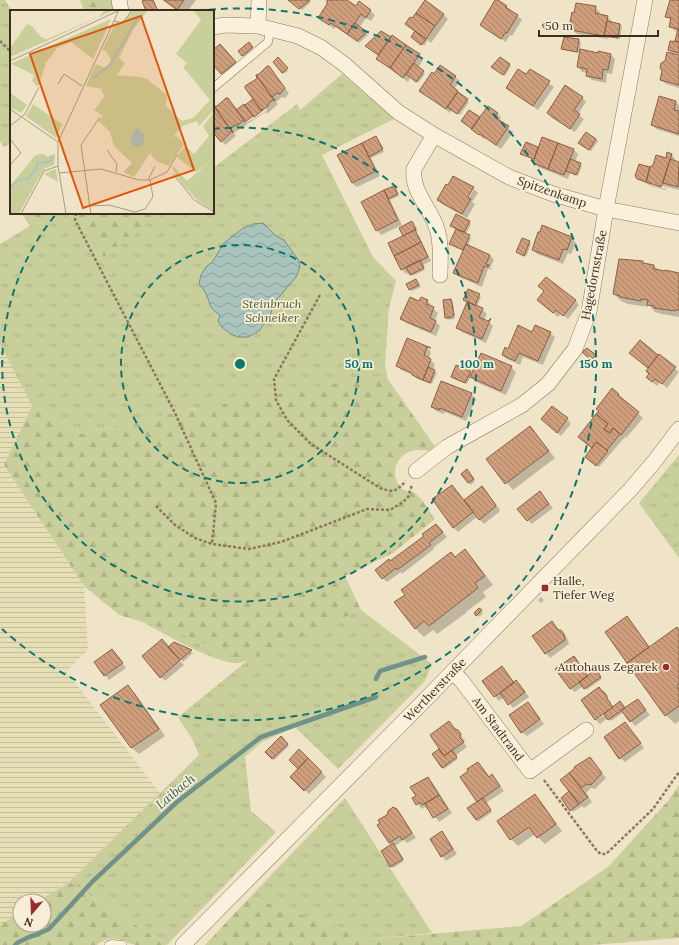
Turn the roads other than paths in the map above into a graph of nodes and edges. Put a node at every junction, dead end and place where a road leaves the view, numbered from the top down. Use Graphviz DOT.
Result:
graph roads {
  1 [pos="119,0"];
  2 [pos="259,0"];
  3 [pos="643,1"];
  4 [pos="121,10"];
  5 [pos="214,27"];
  6 [pos="264,28"];
  7 [pos="214,87"];
  8 [pos="434,135"];
  9 [pos="606,210"];
  10 [pos="679,223"];
  11 [pos="440,275"];
  12 [pos="679,429"];
  13 [pos="416,471"];
  14 [pos="453,672"];
  15 [pos="586,730"];
  16 [pos="109,945"];
  17 [pos="122,945"];
  18 [pos="183,945"];
  1 -- 4 [label="street"];
  2 -- 6 [label="street"];
  3 -- 9 [label="street, Hagedornstraße"];
  5 -- 6 [label="street, Spitzenkamp"];
  6 -- 7 [label="lane"];
  6 -- 8 [label="street, Spitzenkamp"];
  8 -- 9 [label="street, Spitzenkamp"];
  8 -- 11 [label="street"];
  9 -- 10 [label="street, Spitzenkamp"];
  9 -- 13 [label="street, Hagedornstraße"];
  12 -- 14 [label="street, Wertherstraße"];
  14 -- 15 [label="street, Am Stadtrand"];
  14 -- 18 [label="street, Wertherstraße"];
  16 -- 17 [label="lane"];
}
